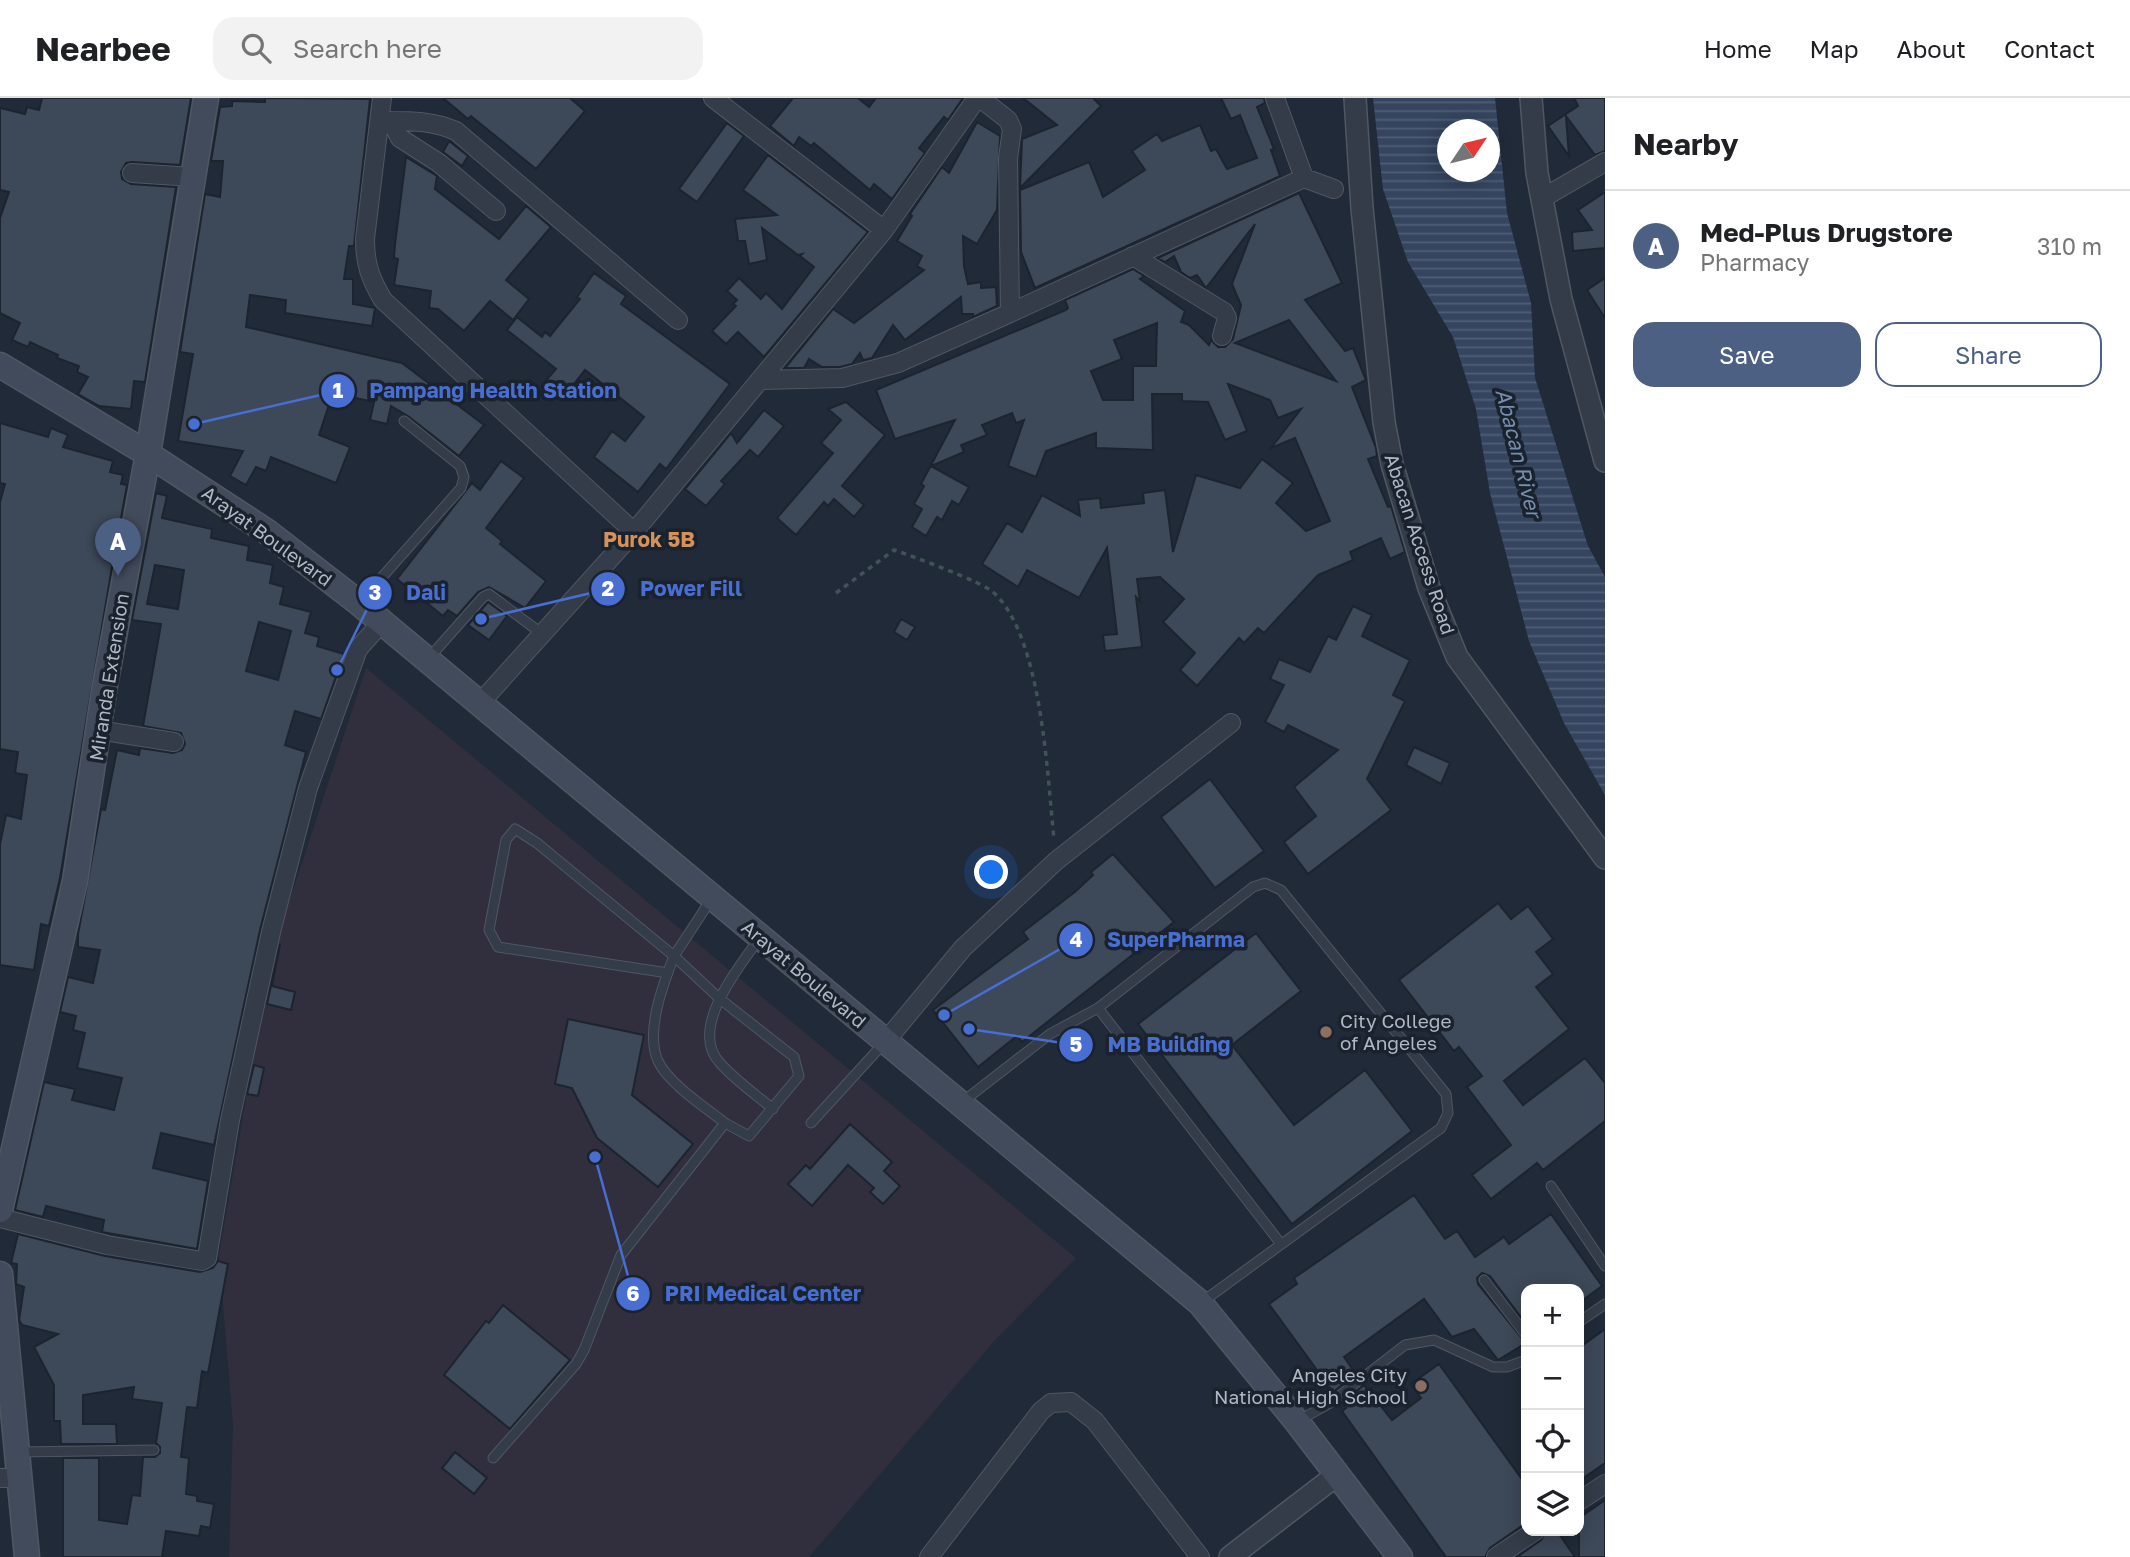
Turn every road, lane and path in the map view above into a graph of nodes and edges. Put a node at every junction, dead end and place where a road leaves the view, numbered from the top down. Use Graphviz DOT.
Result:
graph roads {
  1 [pos="206,98"];
  2 [pos="382,98"];
  3 [pos="713,98"];
  4 [pos="978,98"];
  5 [pos="1275,98"];
  6 [pos="1355,98"];
  7 [pos="1531,98"];
  8 [pos="386,121"];
  9 [pos="1605,162"];
  10 [pos="132,173"];
  11 [pos="192,177"];
  12 [pos="1304,178"];
  13 [pos="1334,189"];
  14 [pos="1541,199"];
  15 [pos="496,211"];
  16 [pos="884,230"];
  17 [pos="1133,256"];
  18 [pos="1010,313"];
  19 [pos="678,320"];
  20 [pos="1222,335"];
  21 [pos="0,365"];
  22 [pos="760,380"];
  23 [pos="404,421"];
  24 [pos="148,454"];
  25 [pos="1605,461"];
  26 [pos="634,532"];
  27 [pos="836,593"];
  28 [pos="359,603"];
  29 [pos="382,622"];
  30 [pos="541,634"];
  31 [pos="428,659"];
  32 [pos="480,703"];
  33 [pos="1231,723"];
  34 [pos="98,730"];
  35 [pos="174,741"];
  36 [pos="1605,858"];
  37 [pos="1056,861"];
  38 [pos="714,896"];
  39 [pos="761,936"];
  40 [pos="674,956"];
  41 [pos="668,972"];
  42 [pos="720,999"];
  43 [pos="1098,1008"];
  44 [pos="885,1042"];
  45 [pos="960,1104"];
  46 [pos="773,1109"];
  47 [pos="724,1123"];
  48 [pos="811,1123"];
  49 [pos="1551,1186"];
  50 [pos="0,1210"];
  51 [pos="0,1218"];
  52 [pos="1281,1244"];
  53 [pos="1605,1266"];
  54 [pos="0,1274"];
  55 [pos="1484,1280"];
  56 [pos="1200,1303"];
  57 [pos="1605,1304"];
  58 [pos="1584,1319"];
  59 [pos="1521,1328"];
  60 [pos="1521,1362"];
  61 [pos="1297,1422"];
  62 [pos="154,1450"];
  63 [pos="17,1452"];
  64 [pos="493,1458"];
  65 [pos="1338,1474"];
  66 [pos="10,1478"];
  67 [pos="1605,1484"];
  68 [pos="1584,1498"];
  69 [pos="1528,1536"];
  70 [pos="27,1557"];
  71 [pos="929,1557"];
  72 [pos="1200,1557"];
  73 [pos="1230,1557"];
  74 [pos="1400,1557"];
  75 [pos="1496,1557"];
  1 -- 11 [label="main road, Miranda Extension"];
  2 -- 8 [label="street"];
  3 -- 16 [label="street"];
  4 -- 16 [label="street"];
  4 -- 18 [label="street"];
  5 -- 12 [label="street"];
  6 -- 36 [label="street, Abacan Access Road"];
  7 -- 14 [label="street"];
  8 -- 15 [label="street"];
  8 -- 19 [label="street"];
  8 -- 26 [label="street"];
  9 -- 14 [label="street"];
  10 -- 11 [label="street"];
  11 -- 24 [label="main road, Miranda Extension"];
  12 -- 13 [label="street"];
  12 -- 17 [label="street"];
  14 -- 25 [label="street"];
  16 -- 22 [label="street"];
  17 -- 18 [label="street"];
  17 -- 20 [label="street"];
  18 -- 22 [label="street"];
  21 -- 24 [label="main road, Arayat Boulevard"];
  22 -- 26 [label="street"];
  23 -- 28 [label="lane"];
  24 -- 28 [label="main road, Arayat Boulevard"];
  24 -- 34 [label="main road, Miranda Extension"];
  26 -- 30 [label="street"];
  27 -- 37 [label="path"];
  28 -- 29 [label="main road, Arayat Boulevard"];
  29 -- 31 [label="main road, Arayat Boulevard"];
  29 -- 51 [label="street"];
  30 -- 31 [label="lane"];
  30 -- 32 [label="street"];
  31 -- 32 [label="main road, Arayat Boulevard"];
  32 -- 38 [label="main road, Arayat Boulevard"];
  33 -- 37 [label="street"];
  34 -- 35 [label="street"];
  34 -- 50 [label="main road, Miranda Extension"];
  37 -- 44 [label="street"];
  38 -- 39 [label="main road, Arayat Boulevard"];
  38 -- 40 [label="lane"];
  39 -- 42 [label="lane"];
  39 -- 44 [label="main road, Arayat Boulevard"];
  40 -- 41 [label="lane"];
  40 -- 41 [label="lane"];
  40 -- 42 [label="lane"];
  41 -- 47 [label="lane"];
  42 -- 46 [label="lane"];
  42 -- 46 [label="lane"];
  43 -- 45 [label="lane"];
  43 -- 52 [label="lane"];
  43 -- 52 [label="lane"];
  44 -- 45 [label="main road, Arayat Boulevard"];
  44 -- 48 [label="lane"];
  45 -- 56 [label="main road, Arayat Boulevard"];
  46 -- 47 [label="lane"];
  47 -- 64 [label="lane"];
  49 -- 53 [label="lane"];
  52 -- 56 [label="lane"];
  54 -- 63 [label="main road"];
  55 -- 59 [label="lane"];
  56 -- 61 [label="main road, Arayat Boulevard"];
  57 -- 58 [label="lane"];
  60 -- 61 [label="lane"];
  61 -- 65 [label="main road, Arayat Boulevard"];
  62 -- 63 [label="lane"];
  63 -- 66 [label="main road"];
  65 -- 73 [label="street"];
  65 -- 74 [label="main road, Arayat Boulevard"];
  66 -- 70 [label="main road"];
  67 -- 68 [label="street"];
  69 -- 75 [label="street"];
  71 -- 72 [label="street"];
}
